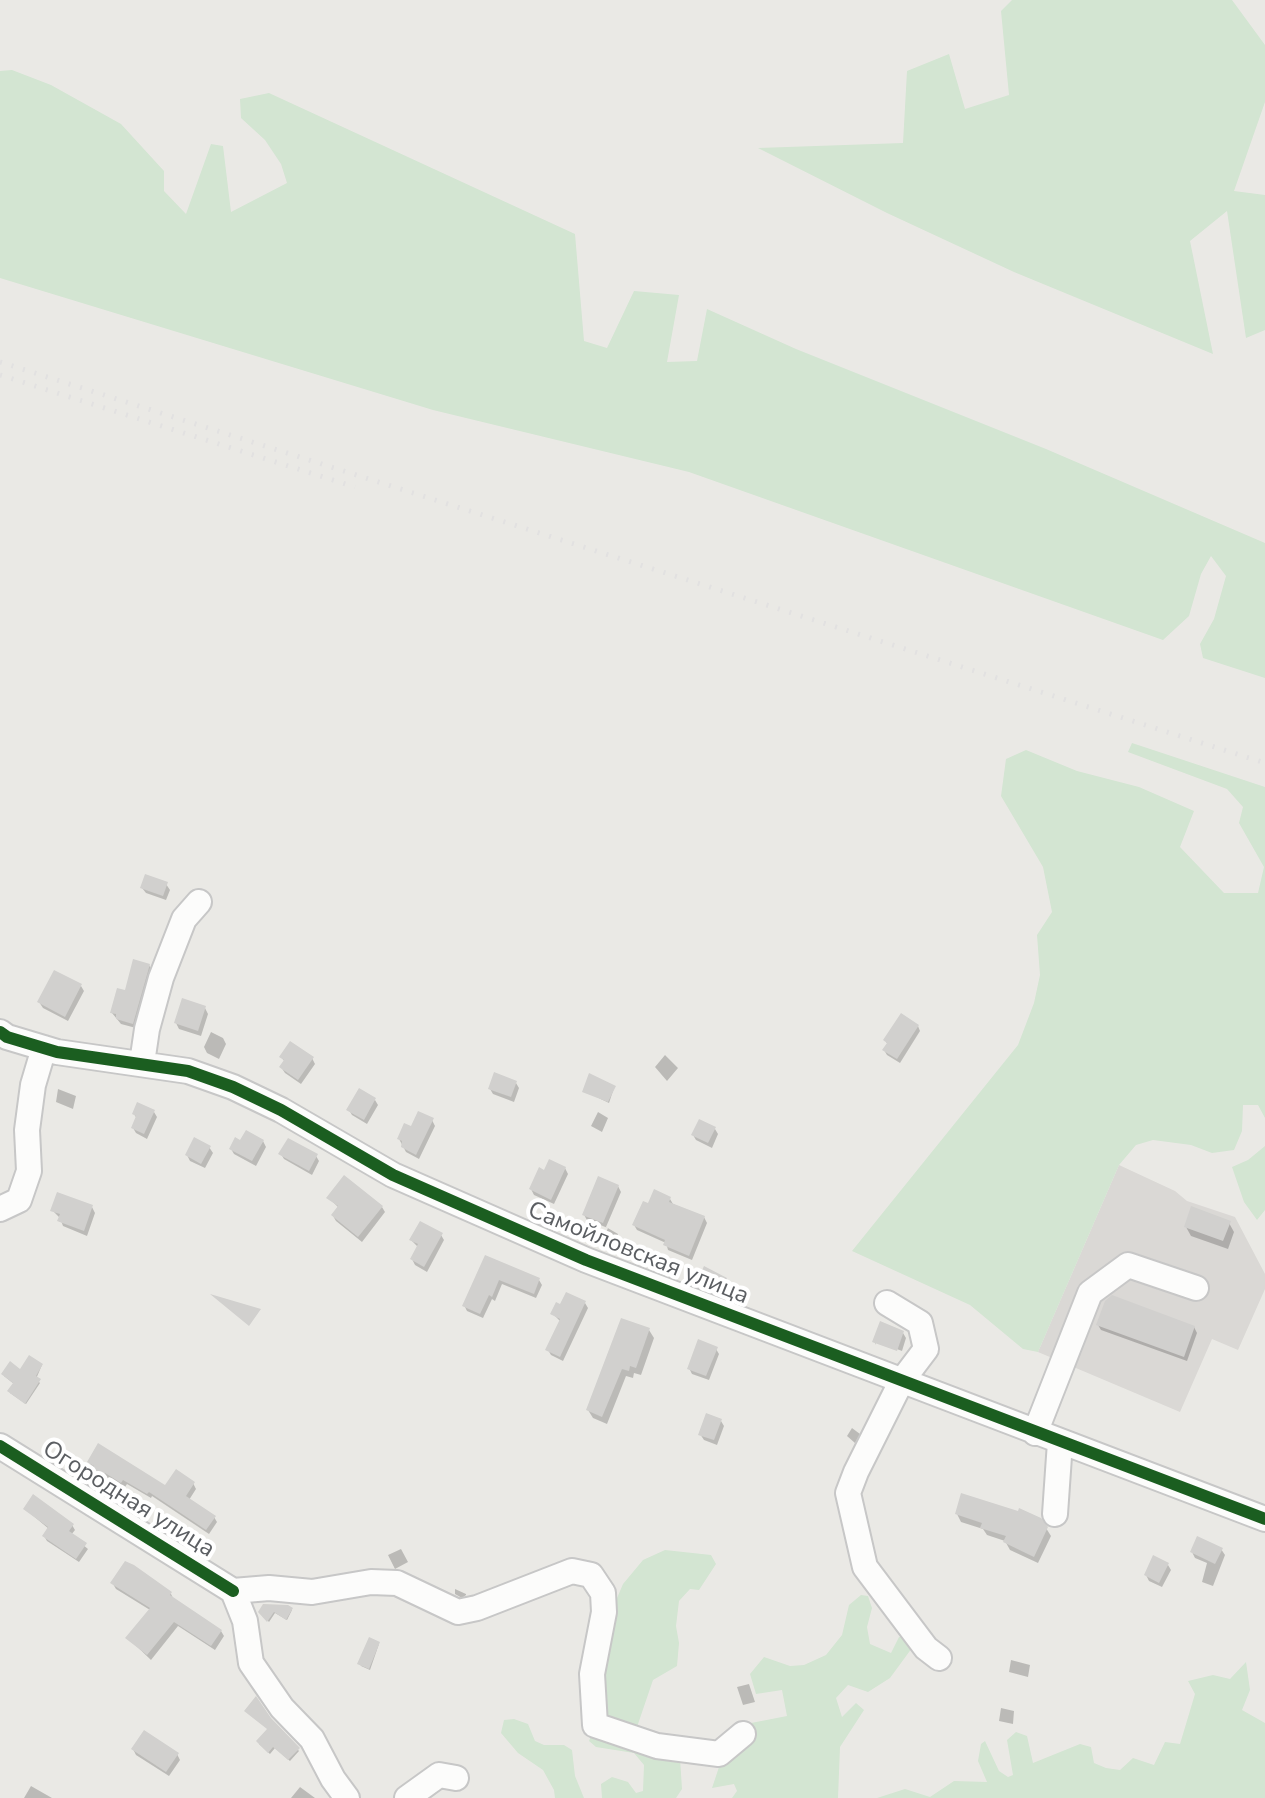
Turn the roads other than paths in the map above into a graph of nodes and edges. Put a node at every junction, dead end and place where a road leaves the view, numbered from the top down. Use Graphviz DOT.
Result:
graph roads {
  1 [pos="199,902"];
  2 [pos="2,1038"];
  3 [pos="44,1048"];
  4 [pos="142,1063"];
  5 [pos="0,1209"];
  6 [pos="1196,1288"];
  7 [pos="887,1303"];
  8 [pos="901,1382"];
  9 [pos="1035,1433"];
  10 [pos="1060,1442"];
  11 [pos="0,1446"];
  12 [pos="1055,1514"];
  13 [pos="1265,1519"];
  14 [pos="233,1591"];
  15 [pos="939,1658"];
  16 [pos="743,1734"];
  17 [pos="456,1778"];
  18 [pos="347,1798"];
  19 [pos="407,1798"];
  1 -- 4 [label="street"];
  2 -- 3 [label="street, Самойловская улица"];
  3 -- 4 [label="street, Самойловская улица"];
  3 -- 5 [label="street"];
  4 -- 8 [label="street, Самойловская улица"];
  6 -- 9 [label="street"];
  7 -- 8 [label="street"];
  8 -- 9 [label="street, Самойловская улица"];
  8 -- 15 [label="street"];
  9 -- 10 [label="street, Самойловская улица"];
  10 -- 12 [label="street"];
  10 -- 13 [label="street, Самойловская улица"];
  11 -- 14 [label="street, Огородная улица"];
  14 -- 16 [label="street"];
  14 -- 18 [label="street"];
  17 -- 19 [label="street"];
}
